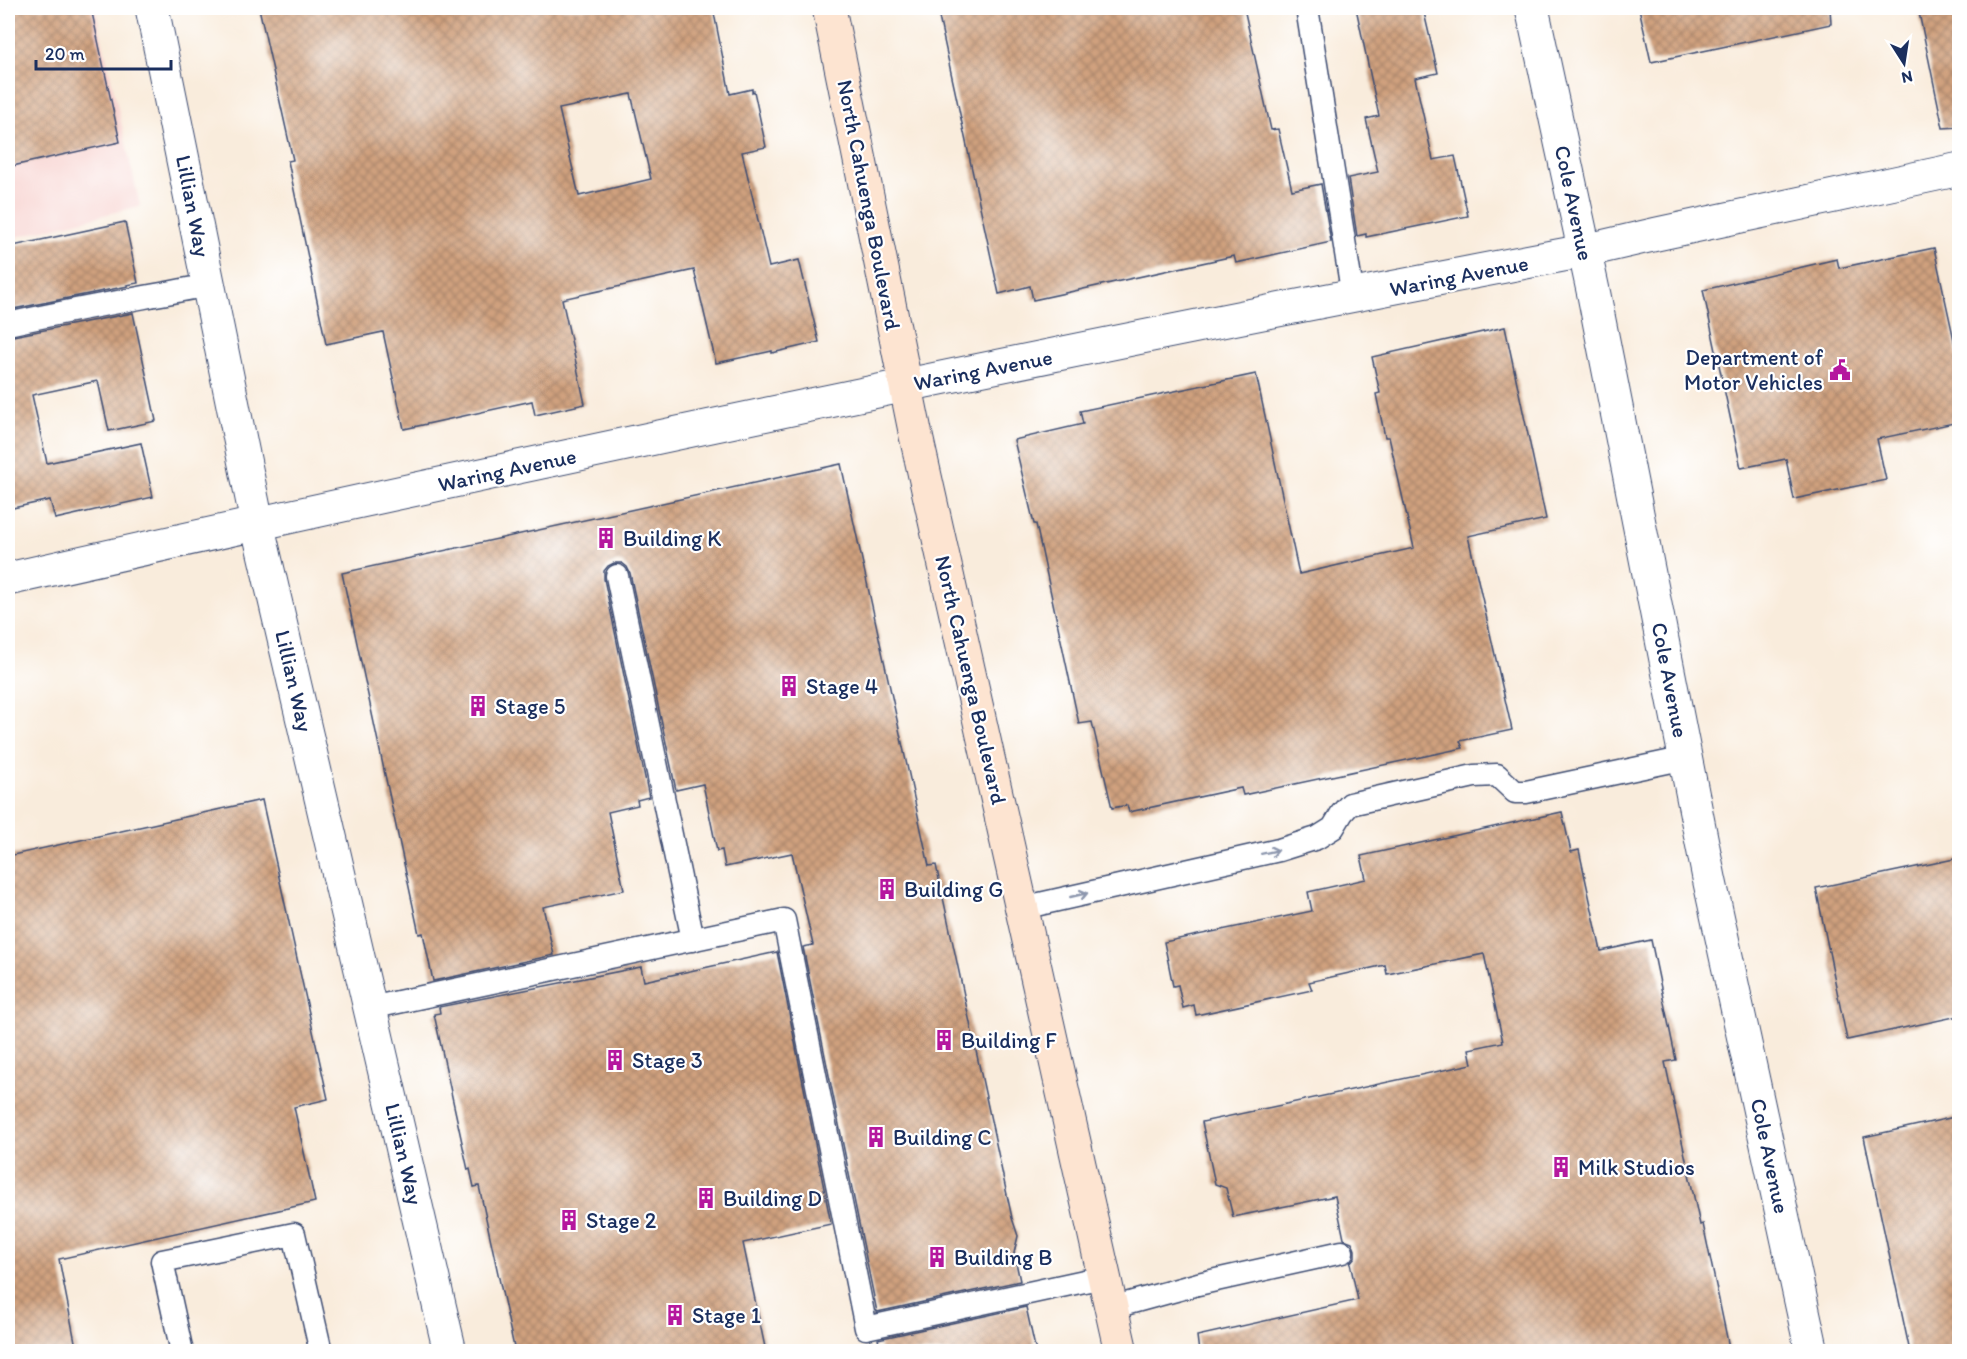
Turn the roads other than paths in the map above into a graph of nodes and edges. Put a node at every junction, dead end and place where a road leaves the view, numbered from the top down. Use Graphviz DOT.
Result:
graph roads {
  1 [pos="152,8"];
  2 [pos="830,8"];
  3 [pos="1307,8"];
  4 [pos="1532,8"];
  5 [pos="1959,169"];
  6 [pos="1584,251"];
  7 [pos="209,285"];
  8 [pos="1353,297"];
  9 [pos="8,324"];
  10 [pos="905,385"];
  11 [pos="257,523"];
  12 [pos="617,576"];
  13 [pos="8,579"];
  14 [pos="1686,758"];
  15 [pos="1022,908"];
  16 [pos="693,940"];
  17 [pos="370,1008"];
  18 [pos="1342,1252"];
  19 [pos="1103,1277"];
  20 [pos="1111,1308"];
  21 [pos="182,1352"];
  22 [pos="321,1352"];
  23 [pos="450,1352"];
  24 [pos="1121,1352"];
  25 [pos="1812,1352"];
  1 -- 7 [label="street, Lillian Way"];
  2 -- 10 [label="main road, North Cahuenga Boulevard"];
  3 -- 8 [label="lane"];
  4 -- 6 [label="street, Cole Avenue"];
  5 -- 6 [label="street, Waring Avenue"];
  6 -- 8 [label="street, Waring Avenue"];
  6 -- 14 [label="street, Cole Avenue"];
  7 -- 9 [label="lane"];
  7 -- 11 [label="street, Lillian Way"];
  8 -- 10 [label="street, Waring Avenue"];
  10 -- 11 [label="street, Waring Avenue"];
  10 -- 15 [label="main road, North Cahuenga Boulevard"];
  11 -- 13 [label="street, Waring Avenue"];
  11 -- 17 [label="street, Lillian Way"];
  12 -- 16 [label="lane"];
  15 -- 14 [label="lane, one-way"];
  14 -- 25 [label="street, Cole Avenue"];
  15 -- 19 [label="main road, North Cahuenga Boulevard"];
  16 -- 17 [label="lane"];
  16 -- 19 [label="lane"];
  17 -- 23 [label="street, Lillian Way"];
  18 -- 20 [label="lane"];
  19 -- 20 [label="main road, North Cahuenga Boulevard"];
  20 -- 24 [label="main road, North Cahuenga Boulevard"];
  21 -- 22 [label="lane"];
}
